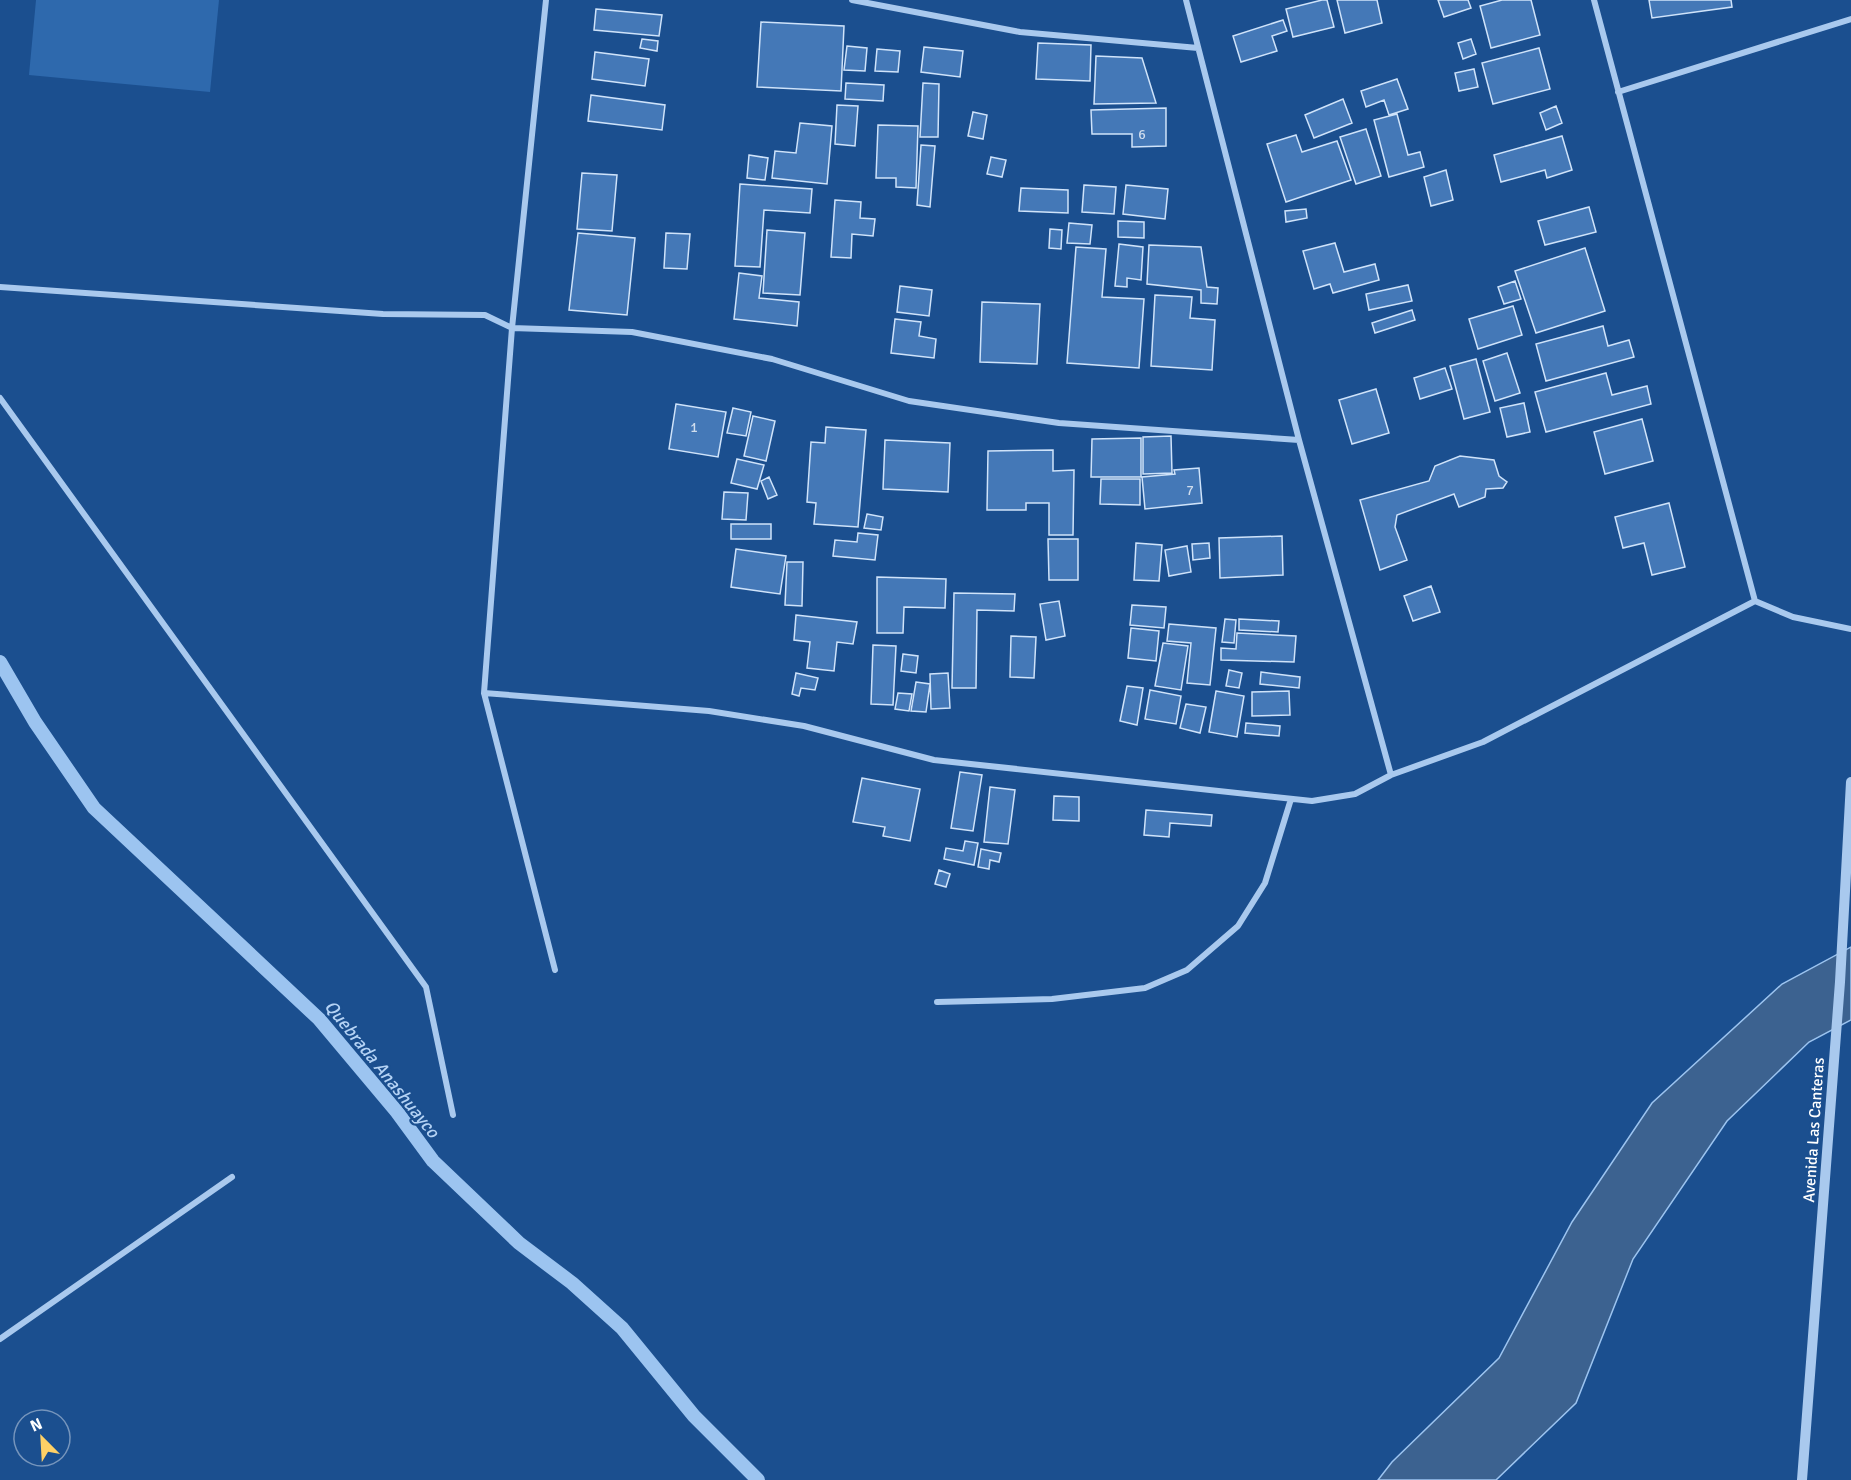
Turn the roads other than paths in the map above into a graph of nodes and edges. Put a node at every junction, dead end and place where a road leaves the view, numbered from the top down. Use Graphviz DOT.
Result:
graph roads {
  1 [pos="546,0"];
  2 [pos="852,0"];
  3 [pos="1186,0"];
  4 [pos="1594,0"];
  5 [pos="1851,19"];
  6 [pos="1198,48"];
  7 [pos="1618,92"];
  8 [pos="0,286"];
  9 [pos="512,328"];
  10 [pos="0,398"];
  11 [pos="1299,440"];
  12 [pos="1755,601"];
  13 [pos="1851,629"];
  14 [pos="484,693"];
  15 [pos="1391,775"];
  16 [pos="1851,783"];
  17 [pos="1291,799"];
  18 [pos="555,970"];
  19 [pos="937,1002"];
  20 [pos="453,1115"];
  21 [pos="232,1177"];
  22 [pos="0,1339"];
  23 [pos="1802,1480"];
  1 -- 9 [label="street"];
  2 -- 6 [label="street"];
  3 -- 6 [label="street"];
  4 -- 7 [label="street"];
  5 -- 7 [label="street"];
  6 -- 11 [label="street"];
  7 -- 12 [label="street"];
  8 -- 9 [label="street"];
  9 -- 11 [label="street"];
  9 -- 14 [label="street"];
  10 -- 20 [label="street"];
  11 -- 15 [label="street"];
  12 -- 13 [label="street"];
  12 -- 15 [label="street"];
  14 -- 17 [label="street"];
  14 -- 18 [label="street"];
  15 -- 17 [label="street"];
  16 -- 23 [label="street, Avenida Las Canteras"];
  17 -- 19 [label="street"];
  21 -- 22 [label="street"];
}
